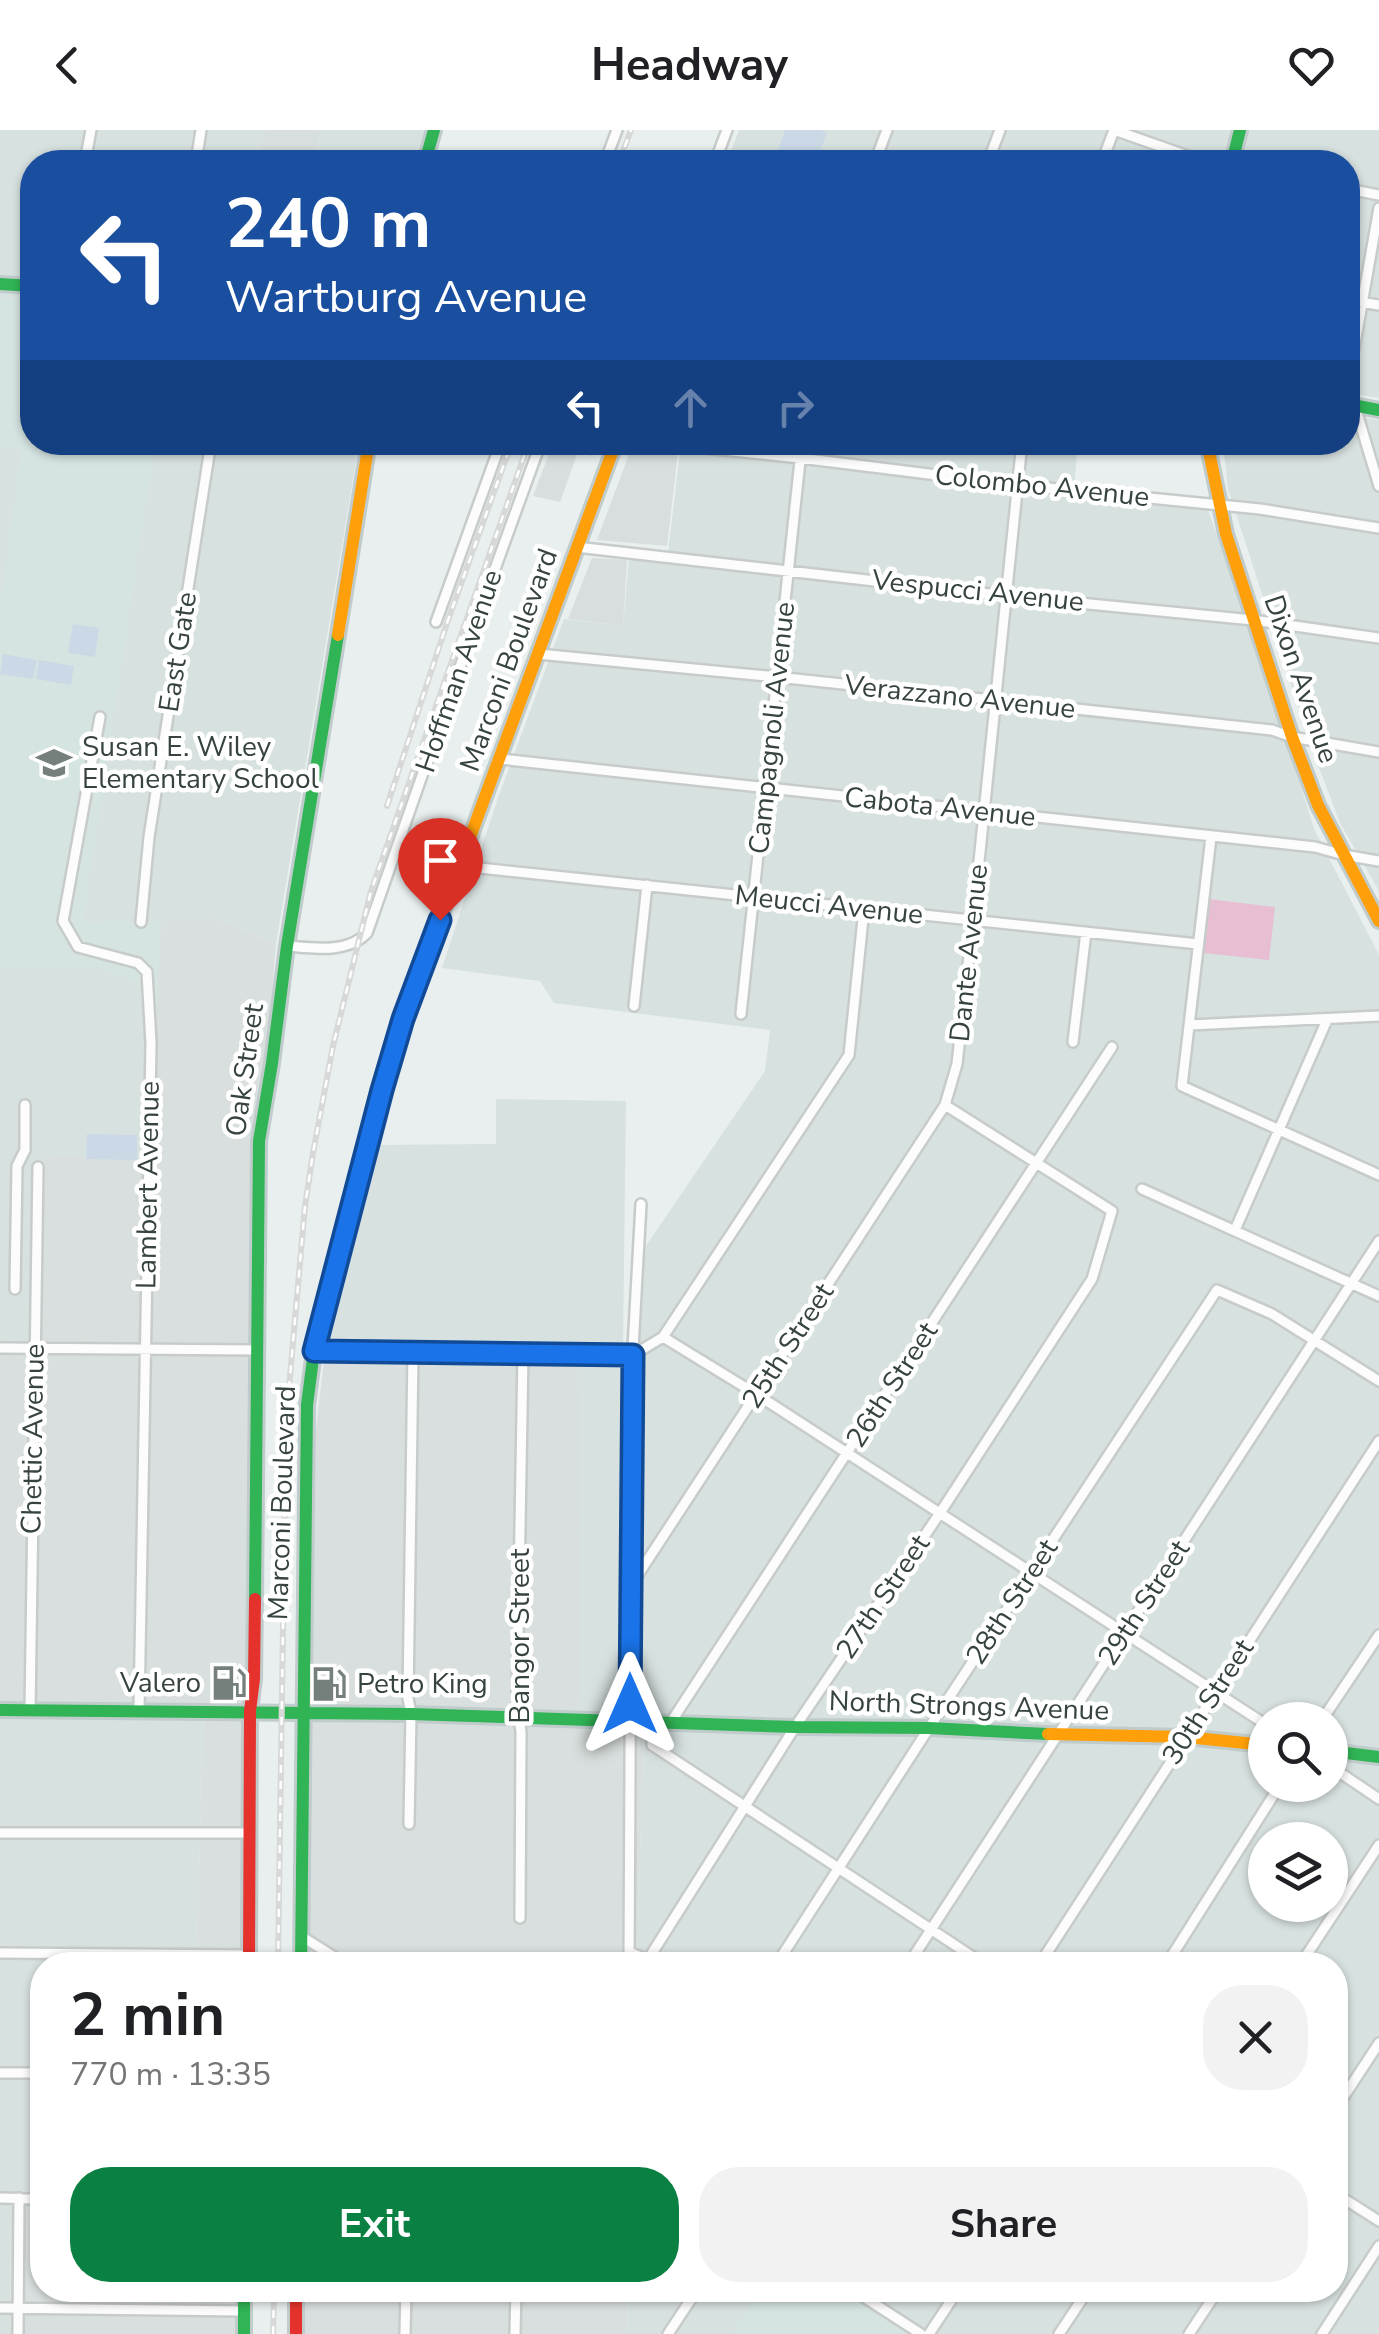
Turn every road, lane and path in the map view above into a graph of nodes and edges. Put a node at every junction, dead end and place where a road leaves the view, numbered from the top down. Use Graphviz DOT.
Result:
graph roads {
  1 [pos="1114,130"];
  2 [pos="1172,150"];
  3 [pos="1379,208"];
  4 [pos="1362,303"];
  5 [pos="1379,306"];
  6 [pos="1360,314"];
  7 [pos="1360,431"];
  8 [pos="209,455"];
  9 [pos="367,455"];
  10 [pos="495,455"];
  11 [pos="536,455"];
  12 [pos="611,455"];
  13 [pos="771,455"];
  14 [pos="800,455"];
  15 [pos="1021,455"];
  16 [pos="1209,455"];
  17 [pos="800,458"];
  18 [pos="1018,485"];
  19 [pos="1379,486"];
  20 [pos="1219,505"];
  21 [pos="1379,528"];
  22 [pos="576,547"];
  23 [pos="789,570"];
  24 [pos="1007,596"];
  25 [pos="1253,620"];
  26 [pos="436,622"];
  27 [pos="1379,638"];
  28 [pos="538,654"];
  29 [pos="777,677"];
  30 [pos="994,701"];
  31 [pos="100,718"];
  32 [pos="1292,737"];
  33 [pos="1379,752"];
  34 [pos="500,760"];
  35 [pos="767,788"];
  36 [pos="984,813"];
  37 [pos="1211,837"];
  38 [pos="1344,856"];
  39 [pos="1379,861"];
  40 [pos="461,866"];
  41 [pos="646,886"];
  42 [pos="754,897"];
  43 [pos="864,908"];
  44 [pos="974,920"];
  45 [pos="1379,921"];
  46 [pos="141,922"];
  47 [pos="1086,932"];
  48 [pos="1198,944"];
  49 [pos="287,946"];
  50 [pos="634,1006"];
  51 [pos="741,1014"];
  52 [pos="1379,1016"];
  53 [pos="1327,1020"];
  54 [pos="1190,1025"];
  55 [pos="1073,1042"];
  56 [pos="1112,1046"];
  57 [pos="25,1105"];
  58 [pos="945,1105"];
  59 [pos="1278,1130"];
  60 [pos="1036,1163"];
  61 [pos="38,1168"];
  62 [pos="1379,1175"];
  63 [pos="1142,1189"];
  64 [pos="641,1204"];
  65 [pos="1236,1230"];
  66 [pos="1379,1241"];
  67 [pos="1352,1283"];
  68 [pos="15,1289"];
  69 [pos="1379,1296"];
  70 [pos="663,1336"];
  71 [pos="1315,1340"];
  72 [pos="0,1348"];
  73 [pos="34,1349"];
  74 [pos="144,1350"];
  75 [pos="257,1350"];
  76 [pos="314,1351"];
  77 [pos="413,1353"];
  78 [pos="523,1354"];
  79 [pos="633,1355"];
  80 [pos="1379,1381"];
  81 [pos="756,1394"];
  82 [pos="1379,1440"];
  83 [pos="848,1453"];
  84 [pos="940,1513"];
  85 [pos="1032,1573"];
  86 [pos="630,1587"];
  87 [pos="1124,1633"];
  88 [pos="1379,1635"];
  89 [pos="1214,1692"];
  90 [pos="1334,1702"];
  91 [pos="0,1710"];
  92 [pos="30,1710"];
  93 [pos="139,1710"];
  94 [pos="250,1711"];
  95 [pos="1248,1713"];
  96 [pos="302,1714"];
  97 [pos="411,1714"];
  98 [pos="518,1717"];
  99 [pos="630,1720"];
  100 [pos="652,1721"];
  101 [pos="672,1722"];
  102 [pos="795,1727"];
  103 [pos="929,1728"];
  104 [pos="1058,1735"];
  105 [pos="1186,1736"];
  106 [pos="1248,1742"];
  107 [pos="1348,1753"];
  108 [pos="1379,1757"];
  109 [pos="1348,1778"];
  110 [pos="1379,1798"];
  111 [pos="1269,1802"];
  112 [pos="746,1806"];
  113 [pos="409,1824"];
  114 [pos="0,1833"];
  115 [pos="249,1833"];
  116 [pos="1379,1845"];
  117 [pos="838,1870"];
  118 [pos="520,1918"];
  119 [pos="931,1930"];
  120 [pos="301,1936"];
  121 [pos="249,1952"];
  122 [pos="300,1952"];
  123 [pos="327,1952"];
  124 [pos="633,1952"];
  125 [pos="653,1952"];
  126 [pos="784,1952"];
  127 [pos="917,1952"];
  128 [pos="965,1952"];
  129 [pos="1046,1952"];
  130 [pos="1174,1952"];
  131 [pos="1309,1952"];
  132 [pos="0,1953"];
  133 [pos="30,1954"];
  134 [pos="1379,2043"];
  135 [pos="0,2074"];
  136 [pos="30,2074"];
  137 [pos="1348,2090"];
  138 [pos="0,2198"];
  139 [pos="19,2198"];
  140 [pos="30,2198"];
  141 [pos="1348,2201"];
  142 [pos="1379,2221"];
  143 [pos="1379,2246"];
  144 [pos="1348,2294"];
  145 [pos="244,2302"];
  146 [pos="296,2302"];
  147 [pos="406,2302"];
  148 [pos="516,2302"];
  149 [pos="688,2302"];
  150 [pos="872,2302"];
  151 [pos="950,2302"];
  152 [pos="1080,2302"];
  153 [pos="1210,2302"];
  154 [pos="1343,2302"];
  155 [pos="0,2308"];
  156 [pos="19,2308"];
  157 [pos="244,2311"];
  158 [pos="18,2334"];
  159 [pos="244,2334"];
  160 [pos="296,2334"];
  161 [pos="405,2334"];
  162 [pos="515,2334"];
  163 [pos="668,2334"];
  164 [pos="921,2334"];
  165 [pos="929,2334"];
  166 [pos="1059,2334"];
  167 [pos="1190,2334"];
  168 [pos="1322,2334"];
  1 -- 2 [label="street"];
  3 -- 4 [label="street"];
  4 -- 5 [label="street"];
  4 -- 6 [label="street"];
  7 -- 19 [label="street"];
  8 -- 46 [label="street, East Gate"];
  9 -- 49 [label="street, Oak Street"];
  10 -- 26 [label="street"];
  11 -- 49 [label="street, Hoffman Avenue"];
  12 -- 22 [label="street, Marconi Boulevard"];
  13 -- 17 [label="street, Colombo Avenue"];
  14 -- 17 [label="street, Campagnoli Avenue"];
  15 -- 18 [label="street, Dante Avenue"];
  16 -- 20 [label="street, Dixon Avenue"];
  17 -- 18 [label="street, Colombo Avenue"];
  17 -- 23 [label="street, Campagnoli Avenue"];
  18 -- 20 [label="street, Colombo Avenue"];
  18 -- 24 [label="street, Dante Avenue"];
  20 -- 21 [label="street, Colombo Avenue"];
  20 -- 25 [label="street, Dixon Avenue"];
  22 -- 23 [label="street, Vespucci Avenue"];
  22 -- 28 [label="street, Marconi Boulevard"];
  23 -- 24 [label="street, Vespucci Avenue"];
  23 -- 29 [label="street, Campagnoli Avenue"];
  24 -- 25 [label="street, Vespucci Avenue"];
  24 -- 30 [label="street, Dante Avenue"];
  25 -- 27 [label="street, Vespucci Avenue"];
  25 -- 32 [label="street, Dixon Avenue"];
  28 -- 29 [label="street, Verazzano Avenue"];
  28 -- 34 [label="street, Marconi Boulevard"];
  29 -- 30 [label="street, Verazzano Avenue"];
  29 -- 35 [label="street, Campagnoli Avenue"];
  30 -- 32 [label="street, Verazzano Avenue"];
  30 -- 36 [label="street, Dante Avenue"];
  31 -- 74 [label="street, Lambert Avenue"];
  32 -- 33 [label="street, Verazzano Avenue"];
  32 -- 38 [label="street, Dixon Avenue"];
  34 -- 35 [label="street, Cabota Avenue"];
  34 -- 40 [label="street, Marconi Boulevard"];
  35 -- 36 [label="street, Cabota Avenue"];
  35 -- 42 [label="street, Campagnoli Avenue"];
  36 -- 37 [label="street, Cabota Avenue"];
  36 -- 44 [label="street, Dante Avenue"];
  37 -- 38 [label="street, Cabota Avenue"];
  37 -- 48 [label="street"];
  38 -- 39 [label="street, Cabota Avenue"];
  38 -- 45 [label="street, Dixon Avenue"];
  40 -- 41 [label="street, Meucci Avenue"];
  40 -- 76 [label="street, Marconi Boulevard"];
  41 -- 42 [label="street, Meucci Avenue"];
  41 -- 50 [label="street"];
  42 -- 43 [label="street, Meucci Avenue"];
  42 -- 51 [label="street, Campagnoli Avenue"];
  43 -- 44 [label="street, Meucci Avenue"];
  43 -- 70 [label="street"];
  44 -- 47 [label="street, Meucci Avenue"];
  44 -- 58 [label="street, Dante Avenue"];
  47 -- 48 [label="street, Meucci Avenue"];
  47 -- 55 [label="street"];
  48 -- 54 [label="street"];
  49 -- 75 [label="street, Oak Street"];
  52 -- 53 [label="street"];
  53 -- 54 [label="street"];
  53 -- 59 [label="street"];
  54 -- 59 [label="street"];
  56 -- 60 [label="street, 26th Street"];
  57 -- 68 [label="street"];
  58 -- 60 [label="street"];
  58 -- 81 [label="street, 25th Street"];
  59 -- 62 [label="street"];
  59 -- 65 [label="street"];
  60 -- 83 [label="street, 26th Street"];
  60 -- 84 [label="street, 27th Street"];
  61 -- 73 [label="street, Chettic Avenue"];
  63 -- 65 [label="street"];
  64 -- 79 [label="street"];
  65 -- 67 [label="street"];
  66 -- 67 [label="street, 29th Street"];
  67 -- 69 [label="street"];
  67 -- 71 [label="street, 29th Street"];
  70 -- 79 [label="street"];
  70 -- 81 [label="street"];
  71 -- 80 [label="street"];
  71 -- 85 [label="street, 28th Street"];
  71 -- 87 [label="street, 29th Street"];
  72 -- 73 [label="street"];
  73 -- 74 [label="street"];
  73 -- 92 [label="street, Chettic Avenue"];
  74 -- 75 [label="street"];
  74 -- 93 [label="street, Lambert Avenue"];
  75 -- 94 [label="street, Oak Street"];
  76 -- 77 [label="street"];
  76 -- 96 [label="street, Marconi Boulevard"];
  77 -- 78 [label="street"];
  77 -- 97 [label="street"];
  78 -- 79 [label="street"];
  78 -- 98 [label="street, Bangor Street"];
  79 -- 86 [label="street"];
  81 -- 83 [label="street"];
  81 -- 86 [label="street, 25th Street"];
  82 -- 89 [label="street, 30th Street"];
  83 -- 84 [label="street"];
  83 -- 101 [label="street, 26th Street"];
  84 -- 85 [label="street"];
  84 -- 102 [label="street, 27th Street"];
  85 -- 87 [label="street"];
  85 -- 103 [label="street, 28th Street"];
  86 -- 99 [label="street"];
  87 -- 89 [label="street"];
  87 -- 104 [label="street, 29th Street"];
  88 -- 90 [label="street"];
  89 -- 95 [label="street"];
  89 -- 105 [label="street, 30th Street"];
  91 -- 92 [label="street, North Strongs Avenue"];
  92 -- 93 [label="street, North Strongs Avenue"];
  93 -- 94 [label="street, North Strongs Avenue"];
  94 -- 96 [label="street, North Strongs Avenue"];
  94 -- 115 [label="street, Oak Street"];
  96 -- 97 [label="street, North Strongs Avenue"];
  96 -- 120 [label="street, Marconi Boulevard"];
  97 -- 98 [label="street, North Strongs Avenue"];
  97 -- 113 [label="street"];
  98 -- 99 [label="street, North Strongs Avenue"];
  98 -- 118 [label="street, Bangor Street"];
  99 -- 100 [label="street, North Strongs Avenue"];
  99 -- 124 [label="street"];
  100 -- 101 [label="street, North Strongs Avenue"];
  100 -- 112 [label="street"];
  101 -- 102 [label="street, North Strongs Avenue"];
  102 -- 103 [label="street, North Strongs Avenue"];
  102 -- 112 [label="street, 27th Street"];
  103 -- 104 [label="street, North Strongs Avenue"];
  103 -- 117 [label="street, 28th Street"];
  104 -- 105 [label="street, North Strongs Avenue"];
  104 -- 119 [label="street, 29th Street"];
  105 -- 106 [label="street, North Strongs Avenue"];
  105 -- 129 [label="street, 30th Street"];
  107 -- 108 [label="street"];
  109 -- 110 [label="street"];
  111 -- 130 [label="street"];
  112 -- 117 [label="street"];
  112 -- 125 [label="street, 27th Street"];
  114 -- 115 [label="street"];
  115 -- 121 [label="street, Oak Street"];
  116 -- 131 [label="street"];
  117 -- 119 [label="street"];
  117 -- 126 [label="street, 28th Street"];
  119 -- 127 [label="street, 29th Street"];
  119 -- 128 [label="street"];
  120 -- 122 [label="street, Marconi Boulevard"];
  120 -- 123 [label="street"];
  132 -- 133 [label="street"];
  134 -- 137 [label="street"];
  135 -- 136 [label="street"];
  138 -- 139 [label="street"];
  139 -- 140 [label="street"];
  139 -- 156 [label="street"];
  141 -- 142 [label="street"];
  143 -- 144 [label="street"];
  145 -- 157 [label="street"];
  146 -- 160 [label="street"];
  147 -- 161 [label="street"];
  148 -- 162 [label="street"];
  149 -- 163 [label="street"];
  150 -- 164 [label="street"];
  151 -- 165 [label="street"];
  152 -- 166 [label="street"];
  153 -- 167 [label="street"];
  154 -- 168 [label="street"];
  155 -- 156 [label="street"];
  156 -- 157 [label="street"];
  156 -- 158 [label="street"];
  157 -- 159 [label="street"];
}
